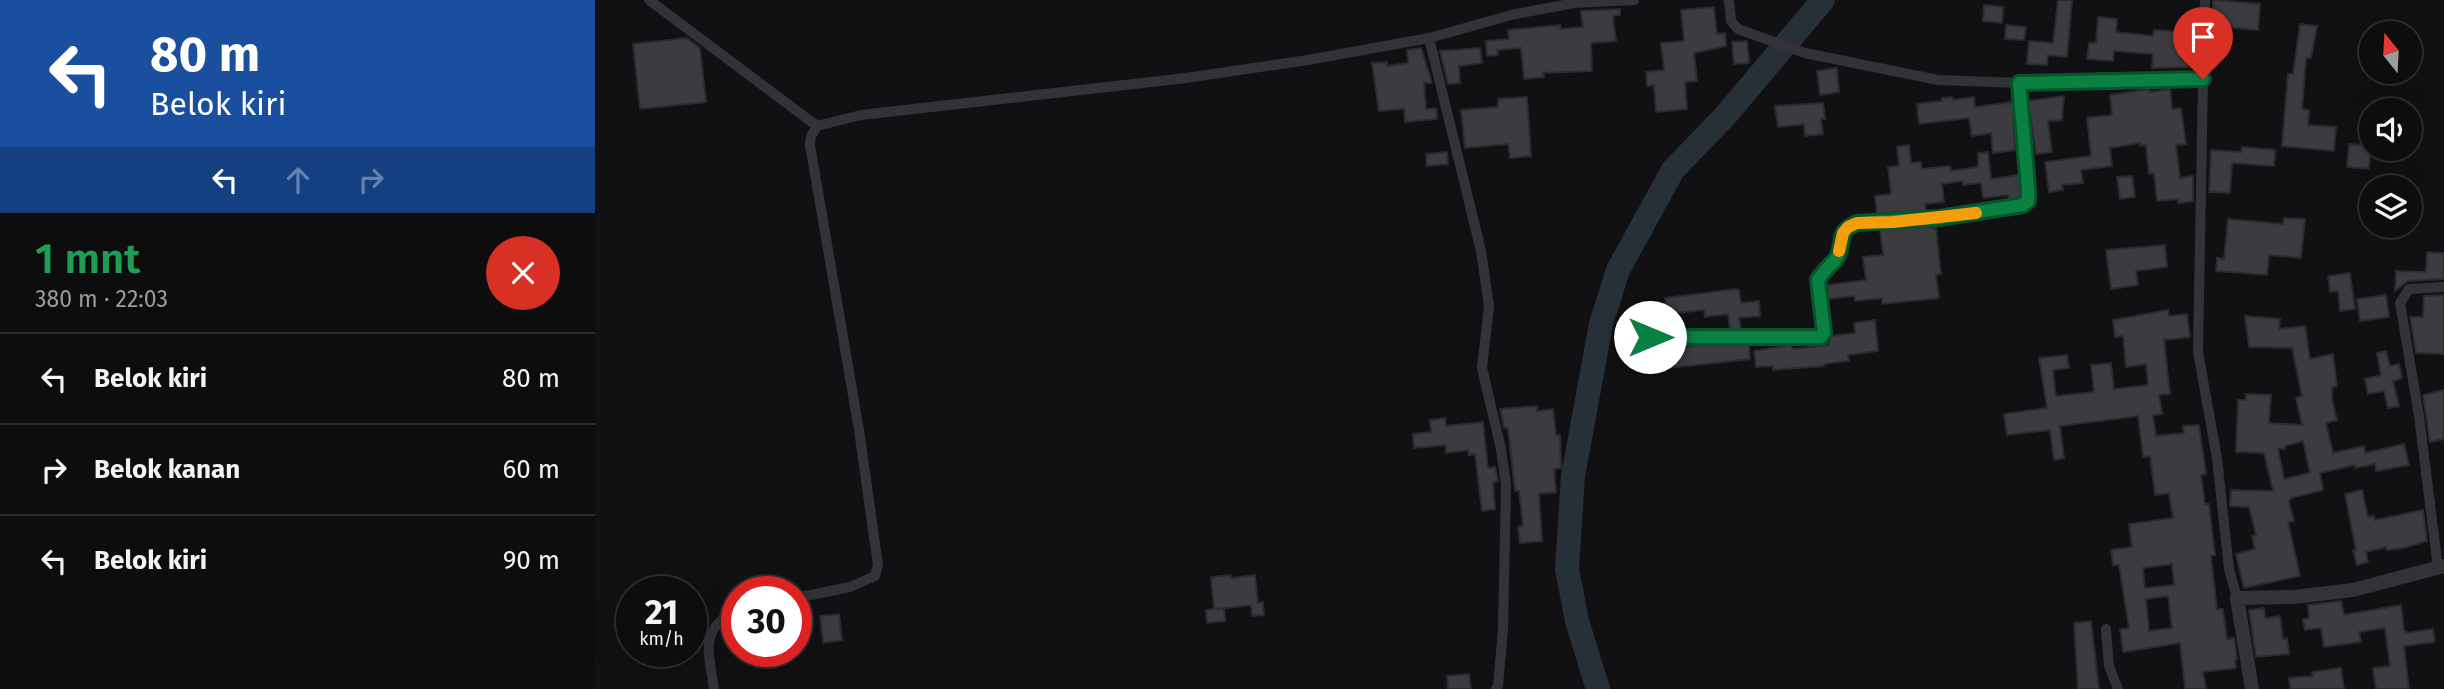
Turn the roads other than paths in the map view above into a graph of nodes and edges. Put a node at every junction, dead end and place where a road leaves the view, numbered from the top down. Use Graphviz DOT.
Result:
graph roads {
  1 [pos="649,0"];
  2 [pos="1634,0"];
  3 [pos="1729,0"];
  4 [pos="2205,0"];
  5 [pos="1429,38"];
  6 [pos="2203,79"];
  7 [pos="2019,83"];
  8 [pos="817,126"];
  9 [pos="2444,287"];
  10 [pos="1650,337"];
  11 [pos="2441,567"];
  12 [pos="812,595"];
  13 [pos="2237,598"];
  14 [pos="721,618"];
  15 [pos="2106,629"];
  16 [pos="714,689"];
  17 [pos="1496,689"];
  18 [pos="2119,689"];
  19 [pos="2252,689"];
  1 -- 8 [label="street"];
  2 -- 5 [label="street"];
  3 -- 7 [label="street"];
  4 -- 6 [label="street"];
  5 -- 8 [label="street"];
  5 -- 17 [label="street"];
  6 -- 7 [label="street"];
  6 -- 13 [label="street"];
  7 -- 10 [label="street"];
  8 -- 12 [label="street"];
  9 -- 11 [label="street"];
  11 -- 13 [label="street"];
  13 -- 19 [label="street"];
  14 -- 16 [label="street"];
  15 -- 18 [label="street"];
}
